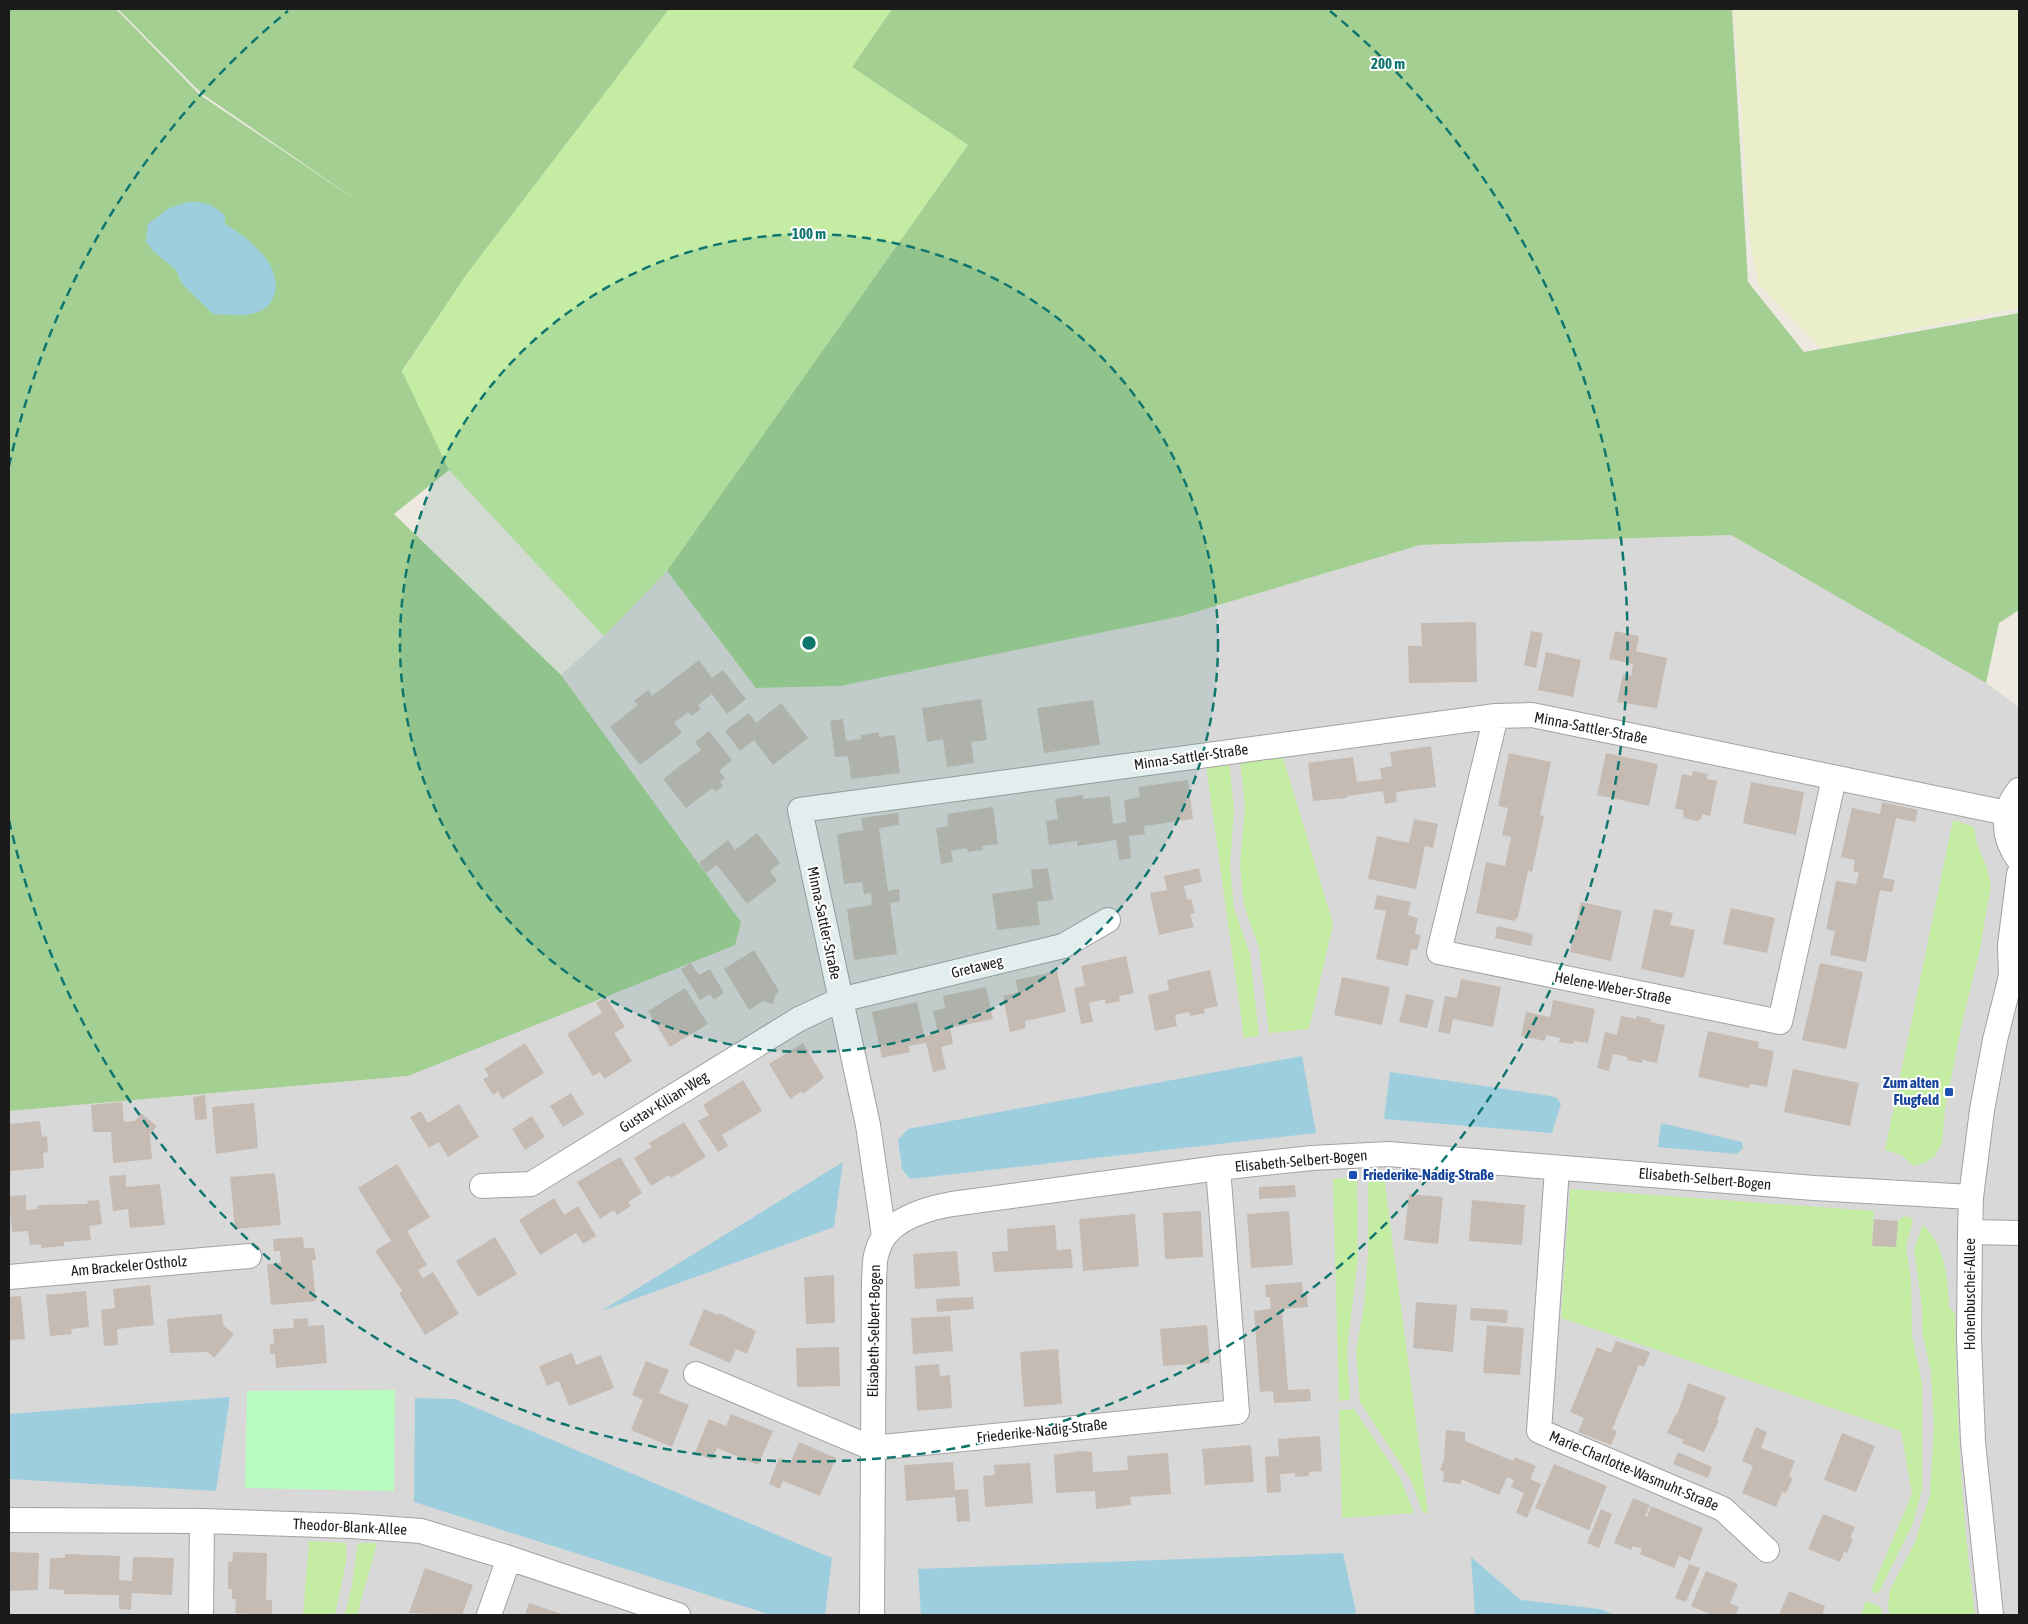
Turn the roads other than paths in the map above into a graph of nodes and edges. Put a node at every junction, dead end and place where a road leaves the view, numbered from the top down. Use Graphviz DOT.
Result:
graph roads {
  1 [pos="1496,716"];
  2 [pos="1834,778"];
  3 [pos="2019,790"];
  4 [pos="2007,813"];
  5 [pos="2019,860"];
  6 [pos="2019,874"];
  7 [pos="1108,920"];
  8 [pos="2015,970"];
  9 [pos="840,1000"];
  10 [pos="1218,1168"];
  11 [pos="1557,1168"];
  12 [pos="482,1186"];
  13 [pos="1971,1197"];
  14 [pos="1970,1232"];
  15 [pos="2019,1233"];
  16 [pos="884,1236"];
  17 [pos="250,1256"];
  18 [pos="9,1277"];
  19 [pos="696,1374"];
  20 [pos="872,1448"];
  21 [pos="9,1520"];
  22 [pos="202,1522"];
  23 [pos="1767,1550"];
  24 [pos="509,1558"];
  25 [pos="201,1615"];
  26 [pos="489,1615"];
  27 [pos="678,1615"];
  28 [pos="872,1615"];
  29 [pos="1991,1615"];
  1 -- 2 [label="street, Minna-Sattler-Straße"];
  1 -- 2 [label="street, Helene-Weber-Straße"];
  1 -- 9 [label="street, Minna-Sattler-Straße"];
  2 -- 4 [label="street, Minna-Sattler-Straße"];
  3 -- 4 [label="street"];
  4 -- 5 [label="street"];
  6 -- 8 [label="street, Hohenbuschei-Allee"];
  7 -- 9 [label="street, Gretaweg"];
  8 -- 13 [label="street, Hohenbuschei-Allee"];
  9 -- 12 [label="street, Gustav-Kilian-Weg"];
  9 -- 16 [label="street, Minna-Sattler-Straße"];
  10 -- 11 [label="street, Elisabeth-Selbert-Bogen"];
  10 -- 16 [label="street, Elisabeth-Selbert-Bogen"];
  10 -- 20 [label="street, Friederike-Nadig-Straße"];
  11 -- 13 [label="street, Elisabeth-Selbert-Bogen"];
  11 -- 23 [label="street, Marie-Charlotte-Wasmuht-Straße"];
  13 -- 14 [label="street, Hohenbuschei-Allee"];
  14 -- 15 [label="street"];
  14 -- 29 [label="street, Hohenbuschei-Allee"];
  16 -- 20 [label="street, Elisabeth-Selbert-Bogen"];
  17 -- 18 [label="street, Am Brackeler Ostholz"];
  19 -- 20 [label="street"];
  20 -- 28 [label="street, Elisabeth-Selbert-Bogen"];
  21 -- 22 [label="street, Theodor-Blank-Allee"];
  22 -- 24 [label="street, Theodor-Blank-Allee"];
  22 -- 25 [label="street"];
  24 -- 26 [label="street"];
  24 -- 27 [label="street, Theodor-Blank-Allee"];
}
